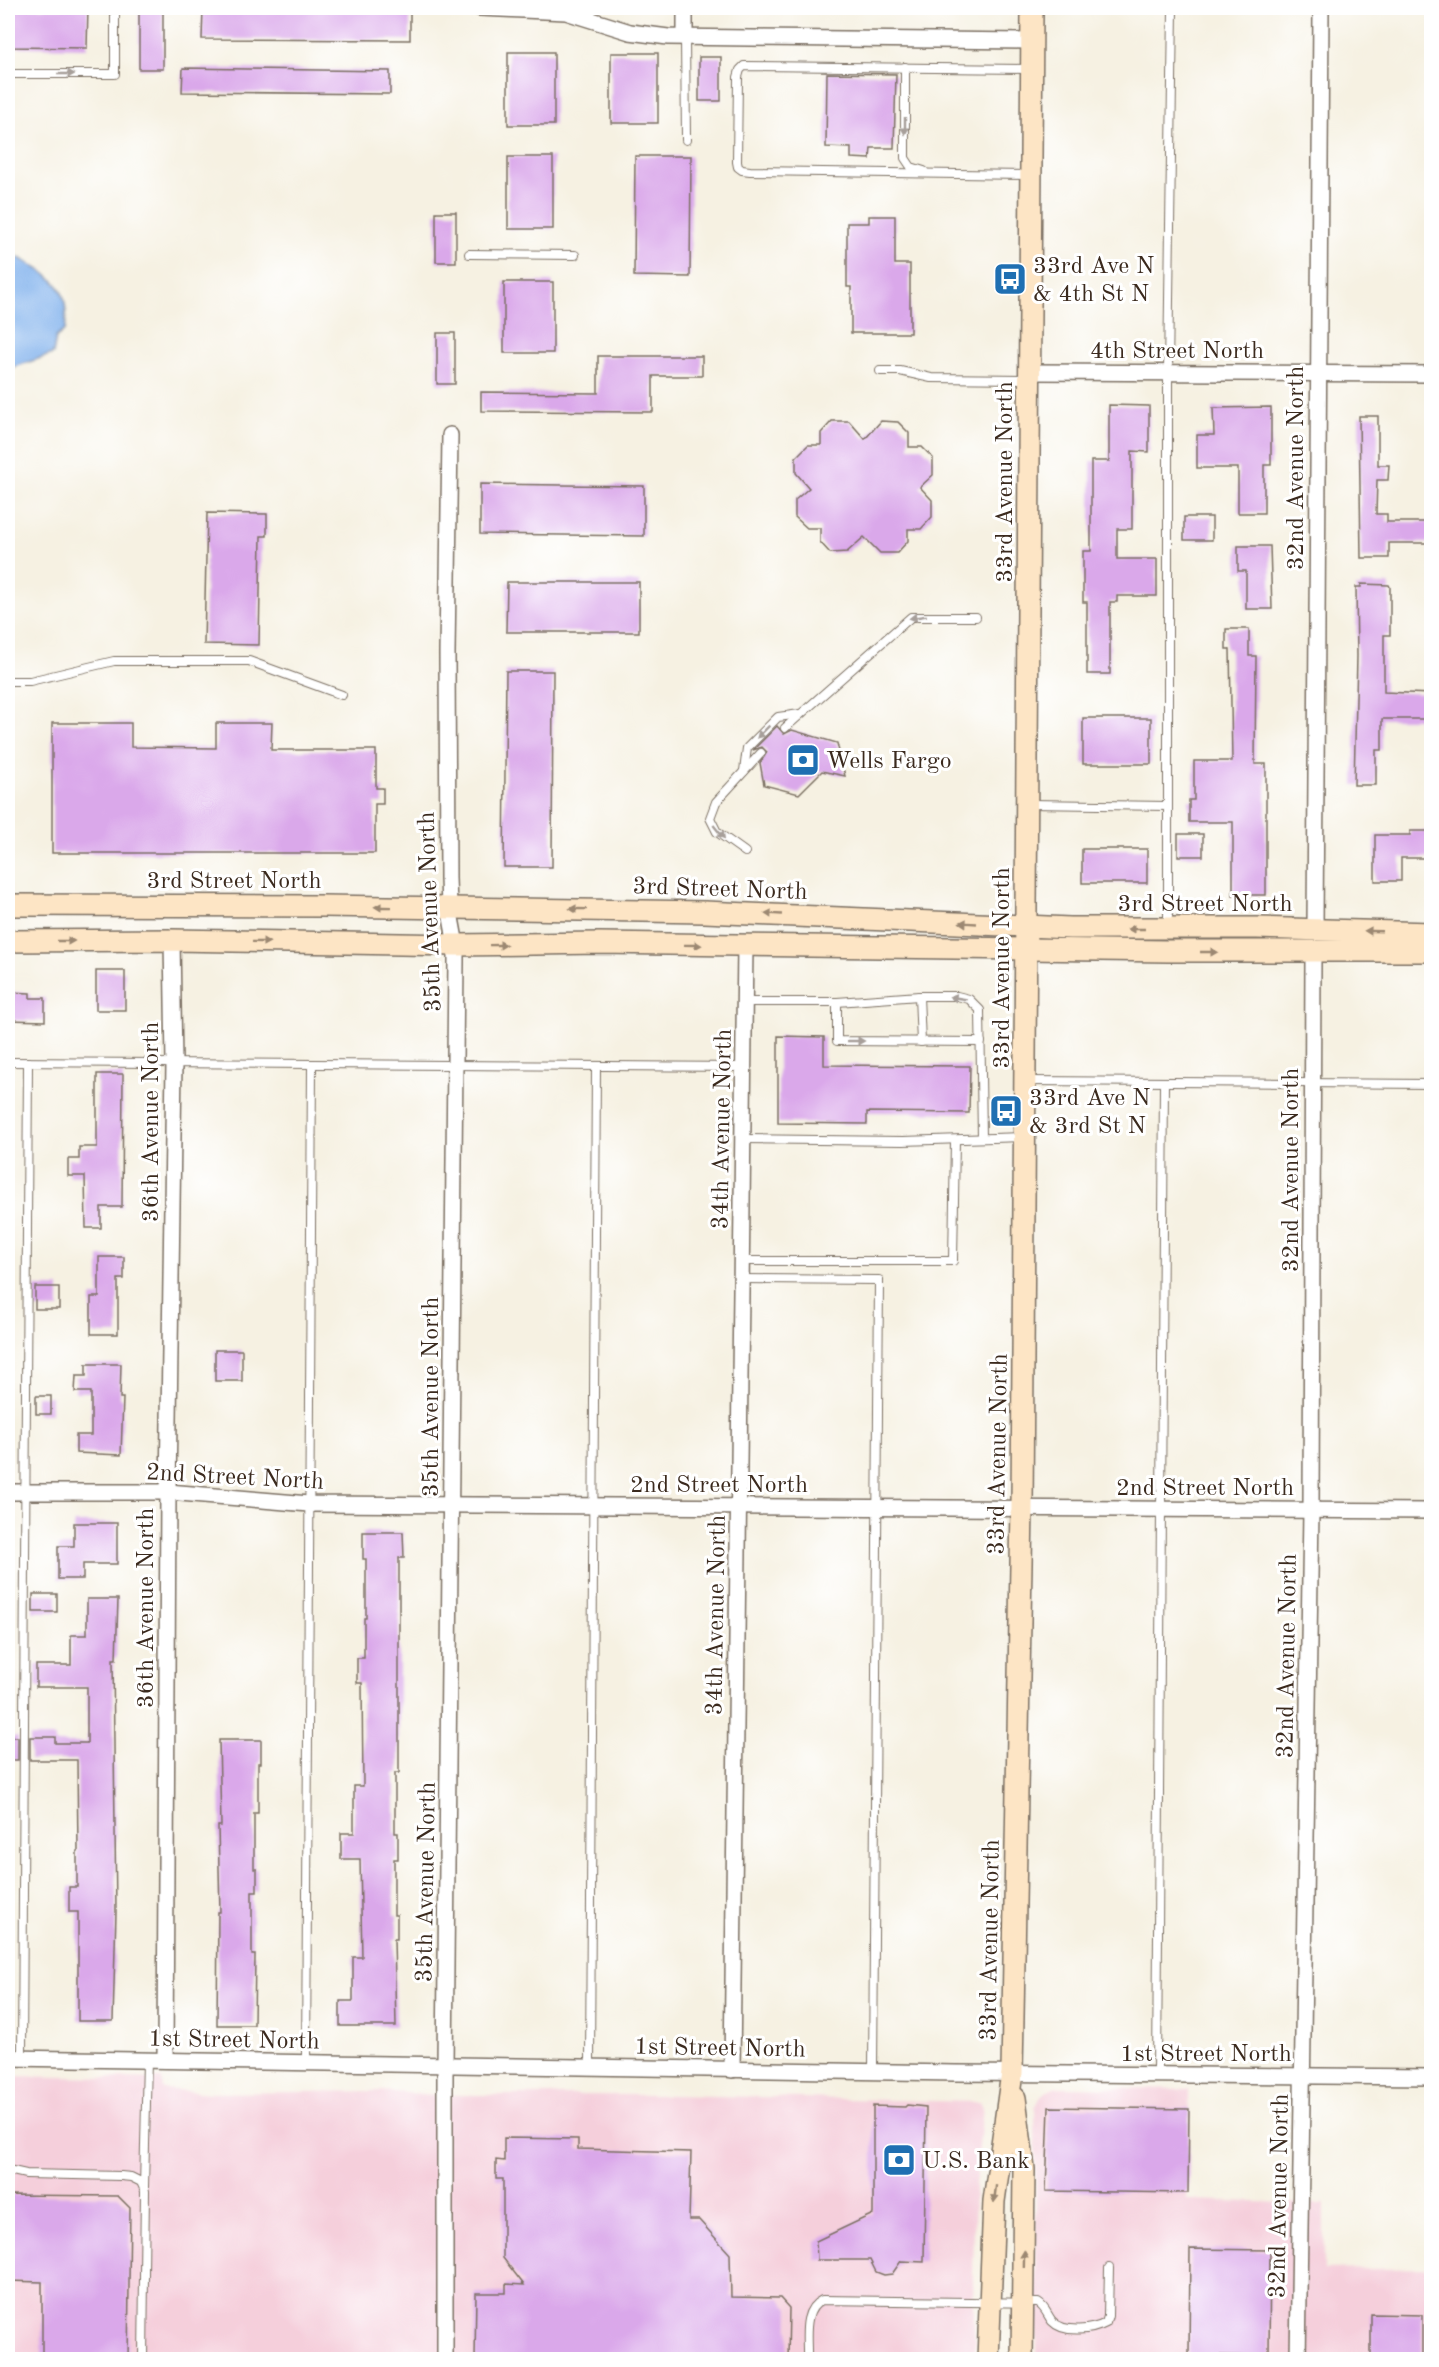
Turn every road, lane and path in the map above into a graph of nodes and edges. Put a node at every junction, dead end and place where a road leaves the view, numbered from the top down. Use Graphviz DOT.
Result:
graph roads {
  1 [pos="115,8"];
  2 [pos="479,8"];
  3 [pos="686,8"];
  4 [pos="1032,8"];
  5 [pos="1173,8"];
  6 [pos="1321,8"];
  7 [pos="685,37"];
  8 [pos="1032,41"];
  9 [pos="905,67"];
  10 [pos="1032,69"];
  11 [pos="8,74"];
  12 [pos="686,140"];
  13 [pos="936,174"];
  14 [pos="1031,176"];
  15 [pos="469,254"];
  16 [pos="575,255"];
  17 [pos="880,371"];
  18 [pos="1168,373"];
  19 [pos="1318,374"];
  20 [pos="1431,374"];
  21 [pos="1030,375"];
  22 [pos="450,435"];
  23 [pos="976,616"];
  24 [pos="8,681"];
  25 [pos="342,695"];
  26 [pos="801,714"];
  27 [pos="785,728"];
  28 [pos="761,753"];
  29 [pos="744,771"];
  30 [pos="1027,804"];
  31 [pos="1168,806"];
  32 [pos="745,852"];
  33 [pos="8,905"];
  34 [pos="448,908"];
  35 [pos="1026,926"];
  36 [pos="1168,929"];
  37 [pos="1315,929"];
  38 [pos="1431,933"];
  39 [pos="172,940"];
  40 [pos="8,941"];
  41 [pos="456,945"];
  42 [pos="745,945"];
  43 [pos="1025,948"];
  44 [pos="1431,951"];
  45 [pos="1313,953"];
  46 [pos="919,996"];
  47 [pos="745,1002"];
  48 [pos="837,1002"];
  49 [pos="921,1042"];
  50 [pos="981,1042"];
  51 [pos="8,1062"];
  52 [pos="28,1062"];
  53 [pos="174,1063"];
  54 [pos="312,1064"];
  55 [pos="455,1065"];
  56 [pos="596,1066"];
  57 [pos="744,1067"];
  58 [pos="1025,1082"];
  59 [pos="1164,1083"];
  60 [pos="1314,1084"];
  61 [pos="1431,1084"];
  62 [pos="1025,1137"];
  63 [pos="982,1138"];
  64 [pos="743,1139"];
  65 [pos="955,1140"];
  66 [pos="742,1261"];
  67 [pos="741,1279"];
  68 [pos="8,1492"];
  69 [pos="25,1492"];
  70 [pos="168,1492"];
  71 [pos="309,1504"];
  72 [pos="452,1505"];
  73 [pos="594,1506"];
  74 [pos="739,1507"];
  75 [pos="877,1508"];
  76 [pos="1022,1508"];
  77 [pos="1161,1509"];
  78 [pos="1311,1511"];
  79 [pos="1431,1511"];
  80 [pos="14,2058"];
  81 [pos="147,2060"];
  82 [pos="165,2060"];
  83 [pos="306,2063"];
  84 [pos="446,2065"];
  85 [pos="590,2066"];
  86 [pos="732,2070"];
  87 [pos="873,2072"];
  88 [pos="1012,2073"];
  89 [pos="1157,2075"];
  90 [pos="1302,2076"];
  91 [pos="1431,2077"];
  92 [pos="8,2170"];
  93 [pos="144,2187"];
  94 [pos="1109,2268"];
  95 [pos="990,2303"];
  96 [pos="1023,2303"];
  97 [pos="143,2360"];
  98 [pos="445,2360"];
  99 [pos="807,2360"];
  100 [pos="988,2360"];
  101 [pos="1022,2360"];
  102 [pos="1298,2360"];
  11 -- 1 [label="lane, one-way"];
  2 -- 7 [label="street"];
  3 -- 7 [label="street"];
  4 -- 8 [label="main road, 33rd Avenue North"];
  5 -- 18 [label="lane"];
  6 -- 19 [label="street, 32nd Avenue North"];
  7 -- 8 [label="street"];
  7 -- 12 [label="lane"];
  8 -- 10 [label="main road, 33rd Avenue North"];
  9 -- 10 [label="lane"];
  9 -- 13 [label="lane, one-way"];
  9 -- 13 [label="lane"];
  10 -- 14 [label="main road, 33rd Avenue North"];
  13 -- 14 [label="lane"];
  14 -- 21 [label="main road, 33rd Avenue North"];
  15 -- 16 [label="lane"];
  17 -- 21 [label="lane"];
  18 -- 19 [label="street, 4th Street North"];
  18 -- 21 [label="street, 4th Street North"];
  18 -- 31 [label="lane"];
  19 -- 20 [label="street, 4th Street North"];
  19 -- 37 [label="street, 32nd Avenue North"];
  21 -- 30 [label="main road, 33rd Avenue North"];
  22 -- 34 [label="street, 35th Avenue North"];
  23 -- 26 [label="lane, one-way"];
  24 -- 25 [label="lane"];
  26 -- 27 [label="lane"];
  26 -- 29 [label="lane, one-way"];
  28 -- 29 [label="lane"];
  29 -- 32 [label="lane, one-way"];
  30 -- 31 [label="lane"];
  30 -- 35 [label="main road, 33rd Avenue North"];
  31 -- 36 [label="lane"];
  34 -- 33 [label="main road, 3rd Street North, one-way"];
  35 -- 34 [label="main road, 3rd Street North, one-way"];
  34 -- 41 [label="street, 35th Avenue North"];
  36 -- 35 [label="main road, 3rd Street North, one-way"];
  35 -- 43 [label="main road, 33rd Avenue North"];
  36 -- 37 [label="main road, 3rd Street North"];
  38 -- 37 [label="main road, 3rd Street North, one-way"];
  40 -- 39 [label="main road, 3rd Street North, one-way"];
  39 -- 41 [label="main road, 3rd Street North, one-way"];
  39 -- 53 [label="street, 36th Avenue North"];
  41 -- 42 [label="main road, 3rd Street North, one-way"];
  41 -- 55 [label="street, 35th Avenue North"];
  42 -- 43 [label="main road, 3rd Street North"];
  42 -- 47 [label="street, 34th Avenue North"];
  43 -- 45 [label="main road, 3rd Street North, one-way"];
  43 -- 58 [label="main road, 33rd Avenue North"];
  44 -- 45 [label="main road, 3rd Street North"];
  45 -- 60 [label="street, 32nd Avenue North"];
  46 -- 48 [label="lane"];
  46 -- 49 [label="lane"];
  50 -- 46 [label="lane, one-way"];
  47 -- 48 [label="lane"];
  47 -- 57 [label="street, 34th Avenue North"];
  48 -- 49 [label="lane, one-way"];
  49 -- 50 [label="lane"];
  50 -- 63 [label="lane"];
  51 -- 52 [label="lane"];
  52 -- 53 [label="lane"];
  52 -- 69 [label="lane"];
  53 -- 54 [label="lane"];
  53 -- 70 [label="street, 36th Avenue North"];
  54 -- 55 [label="lane"];
  54 -- 71 [label="lane"];
  55 -- 56 [label="lane"];
  55 -- 72 [label="street, 35th Avenue North"];
  56 -- 57 [label="lane"];
  56 -- 73 [label="lane"];
  57 -- 64 [label="street, 34th Avenue North"];
  58 -- 59 [label="lane"];
  58 -- 62 [label="main road, 33rd Avenue North"];
  59 -- 60 [label="lane"];
  59 -- 77 [label="lane"];
  60 -- 61 [label="lane"];
  60 -- 78 [label="street, 32nd Avenue North"];
  62 -- 63 [label="lane"];
  62 -- 76 [label="main road, 33rd Avenue North"];
  63 -- 65 [label="lane"];
  64 -- 65 [label="lane"];
  64 -- 66 [label="street, 34th Avenue North"];
  65 -- 66 [label="lane"];
  66 -- 67 [label="street, 34th Avenue North"];
  67 -- 74 [label="street, 34th Avenue North"];
  67 -- 75 [label="lane"];
  68 -- 69 [label="street, 2nd Street North"];
  69 -- 70 [label="street, 2nd Street North"];
  69 -- 80 [label="lane"];
  70 -- 71 [label="street, 2nd Street North"];
  70 -- 82 [label="street, 36th Avenue North"];
  71 -- 72 [label="street, 2nd Street North"];
  71 -- 83 [label="lane"];
  72 -- 73 [label="street, 2nd Street North"];
  72 -- 84 [label="street, 35th Avenue North"];
  73 -- 74 [label="street, 2nd Street North"];
  73 -- 85 [label="lane"];
  74 -- 75 [label="street, 2nd Street North"];
  74 -- 86 [label="street, 34th Avenue North"];
  75 -- 76 [label="street, 2nd Street North"];
  75 -- 87 [label="lane"];
  76 -- 77 [label="street, 2nd Street North"];
  76 -- 88 [label="main road, 33rd Avenue North"];
  77 -- 78 [label="street, 2nd Street North"];
  77 -- 89 [label="lane"];
  78 -- 79 [label="street, 2nd Street North"];
  78 -- 90 [label="street, 32nd Avenue North"];
  80 -- 81 [label="street, 1st Street North"];
  81 -- 82 [label="street, 1st Street North"];
  81 -- 93 [label="lane"];
  82 -- 83 [label="street, 1st Street North"];
  83 -- 84 [label="street, 1st Street North"];
  84 -- 85 [label="street, 1st Street North"];
  84 -- 98 [label="street, 35th Avenue North"];
  85 -- 86 [label="street, 1st Street North"];
  86 -- 87 [label="street, 1st Street North"];
  87 -- 88 [label="street, 1st Street North"];
  88 -- 89 [label="street, 1st Street North"];
  88 -- 95 [label="main road, 33rd Avenue North, one-way"];
  96 -- 88 [label="main road, 33rd Avenue North, one-way"];
  89 -- 90 [label="street, 1st Street North"];
  90 -- 91 [label="street, 1st Street North"];
  90 -- 102 [label="street, 32nd Avenue North"];
  92 -- 93 [label="lane"];
  93 -- 97 [label="lane"];
  94 -- 96 [label="lane"];
  95 -- 96 [label="lane"];
  95 -- 99 [label="lane"];
  95 -- 100 [label="main road, 33rd Avenue North"];
  96 -- 101 [label="main road, 33rd Avenue North"];
}
